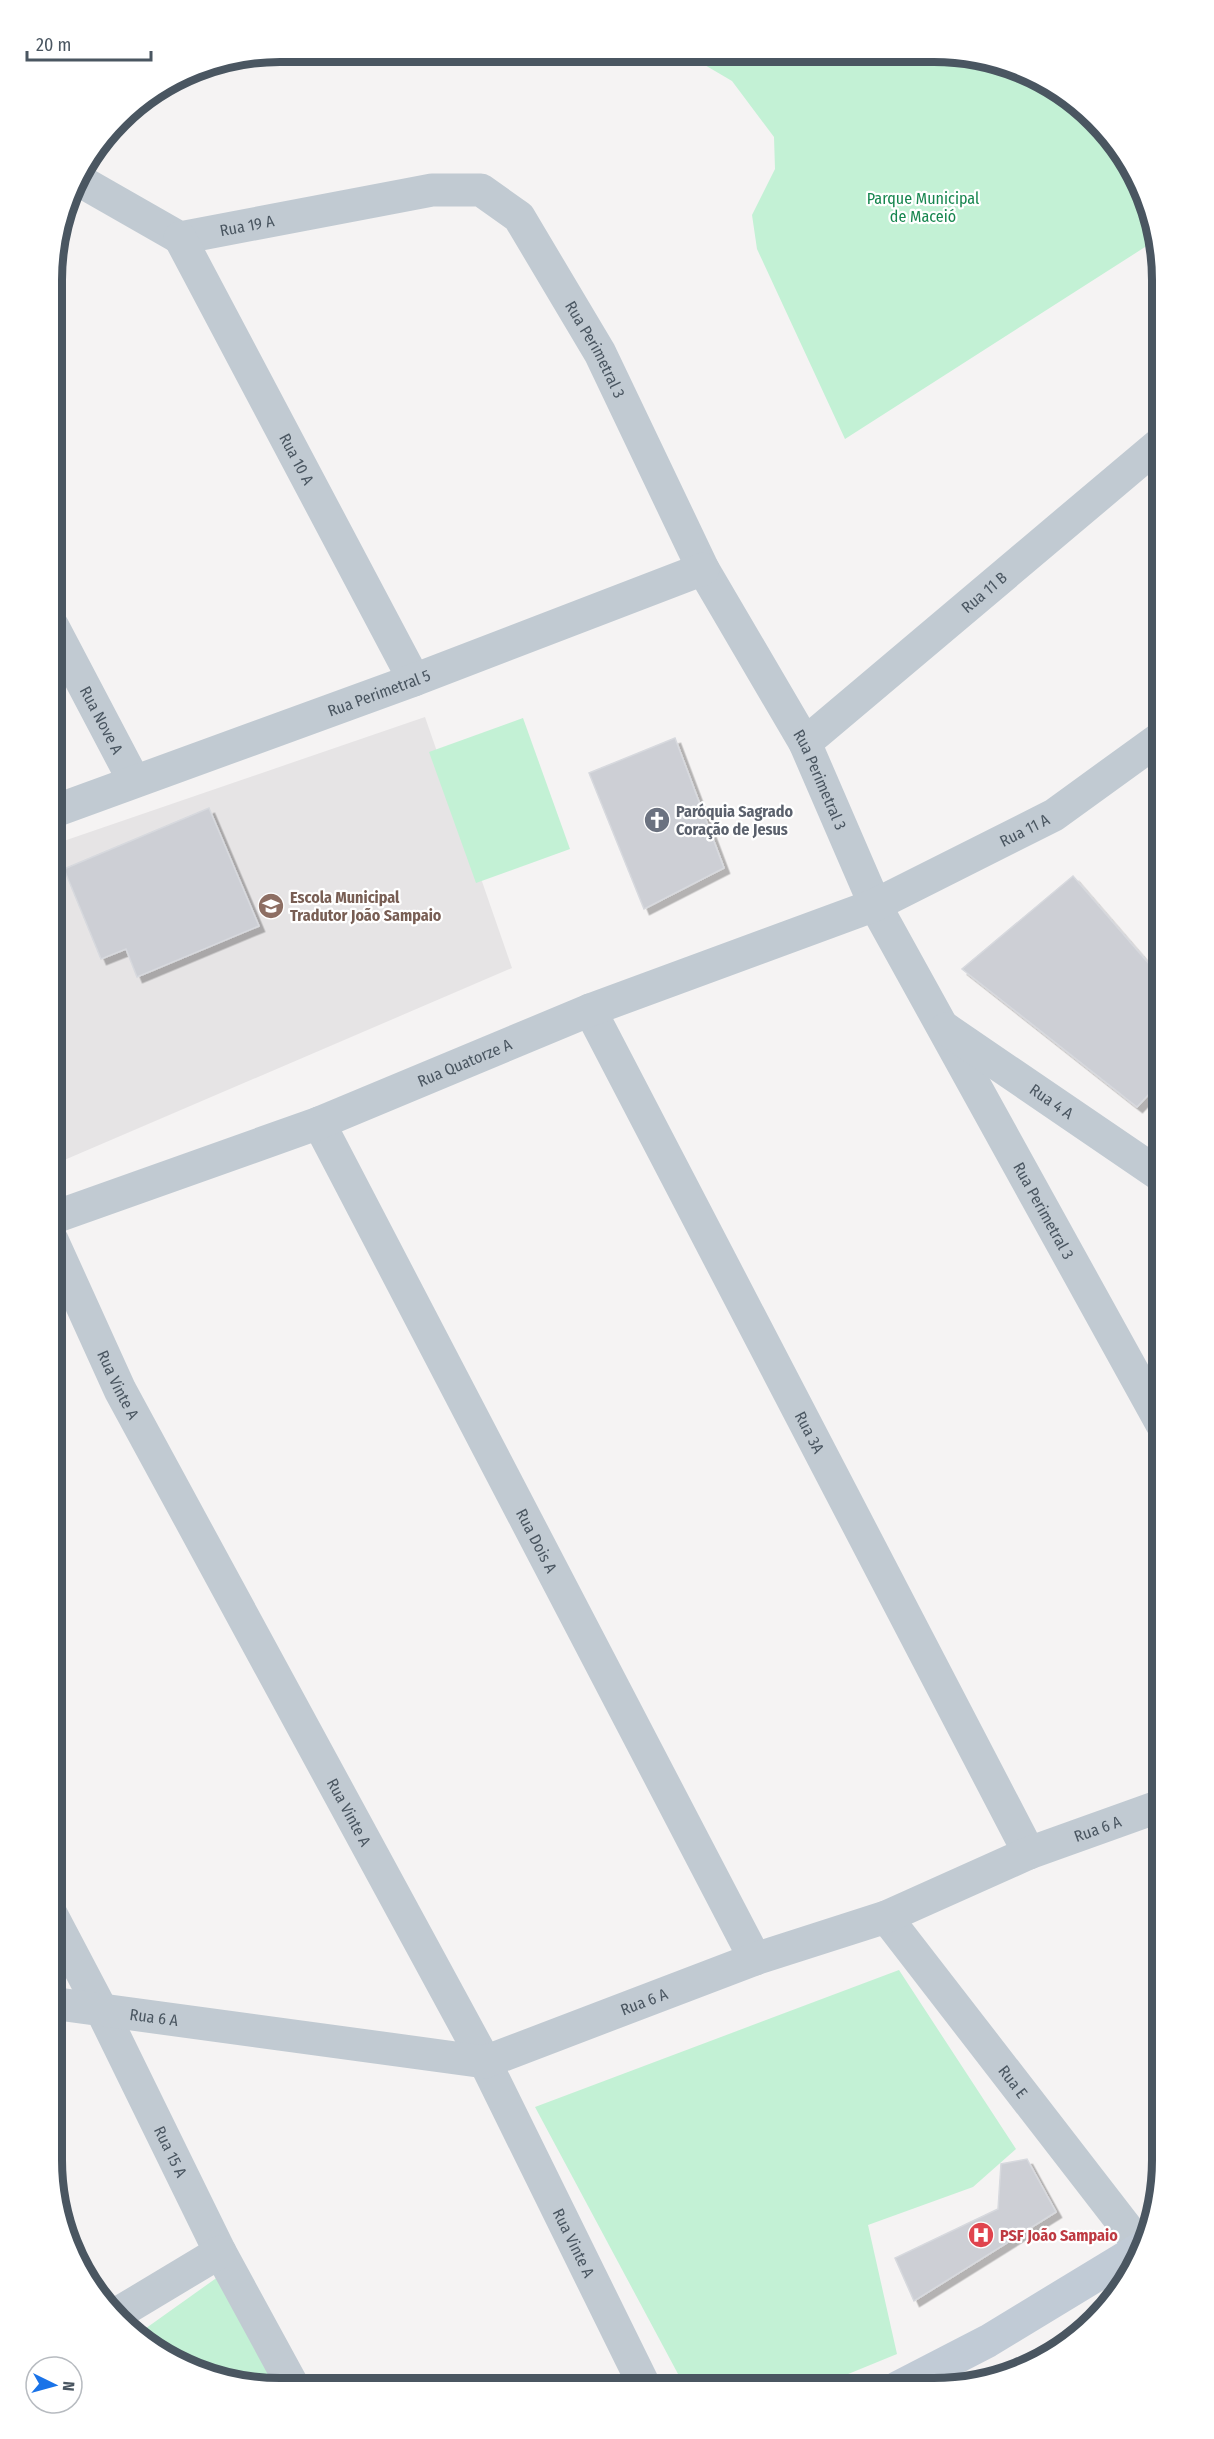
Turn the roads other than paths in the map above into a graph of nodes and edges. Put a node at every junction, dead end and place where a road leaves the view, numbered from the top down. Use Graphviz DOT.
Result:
graph roads {
  1 [pos="84,183"];
  2 [pos="432,190"];
  3 [pos="180,238"];
  4 [pos="1152,450"];
  5 [pos="703,569"];
  6 [pos="62,646"];
  7 [pos="414,680"];
  8 [pos="805,743"];
  9 [pos="1152,744"];
  10 [pos="134,781"];
  11 [pos="62,808"];
  12 [pos="875,905"];
  13 [pos="590,1010"];
  14 [pos="941,1026"];
  15 [pos="319,1123"];
  16 [pos="1152,1170"];
  17 [pos="62,1214"];
  18 [pos="62,1261"];
  19 [pos="1152,1406"];
  20 [pos="1152,1809"];
  21 [pos="1029,1853"];
  22 [pos="886,1917"];
  23 [pos="62,1935"];
  24 [pos="755,1959"];
  25 [pos="62,2006"];
  26 [pos="102,2011"];
  27 [pos="484,2062"];
  28 [pos="1138,2238"];
  29 [pos="220,2252"];
  30 [pos="1131,2254"];
  31 [pos="122,2311"];
  32 [pos="289,2378"];
  33 [pos="641,2378"];
  34 [pos="916,2378"];
  1 -- 3 [label="street"];
  2 -- 3 [label="street, Rua 19 A"];
  2 -- 5 [label="street, Rua Perimetral 3"];
  3 -- 7 [label="street, Rua 10 A"];
  4 -- 8 [label="street, Rua 11 B"];
  5 -- 7 [label="street, Rua Perimetral 5"];
  5 -- 8 [label="street, Rua Perimetral 3"];
  6 -- 10 [label="street, Rua Nove A"];
  7 -- 10 [label="street, Rua Perimetral 5"];
  8 -- 12 [label="street, Rua Perimetral 3"];
  9 -- 12 [label="street, Rua 11 A"];
  10 -- 11 [label="street, Rua Perimetral 5"];
  12 -- 13 [label="street, Rua Quatorze A"];
  12 -- 14 [label="street, Rua Perimetral 3"];
  13 -- 15 [label="street, Rua Quatorze A"];
  13 -- 21 [label="street, Rua 3A"];
  14 -- 16 [label="street, Rua 4 A"];
  14 -- 19 [label="street, Rua Perimetral 3"];
  15 -- 17 [label="street, Rua Quatorze A"];
  15 -- 24 [label="street, Rua Dois A"];
  18 -- 27 [label="street, Rua Vinte A"];
  20 -- 21 [label="street, Rua 6 A"];
  21 -- 22 [label="street, Rua 6 A"];
  22 -- 24 [label="street, Rua 6 A"];
  22 -- 28 [label="street, Rua E"];
  23 -- 26 [label="street, Rua 15 A"];
  24 -- 27 [label="street, Rua 6 A"];
  25 -- 26 [label="street, Rua 6 A"];
  26 -- 27 [label="street, Rua 6 A"];
  26 -- 29 [label="street, Rua 15 A"];
  27 -- 33 [label="street, Rua Vinte A"];
  29 -- 31 [label="street"];
  29 -- 32 [label="street, Rua 15 A"];
  30 -- 34 [label="street"];
}
